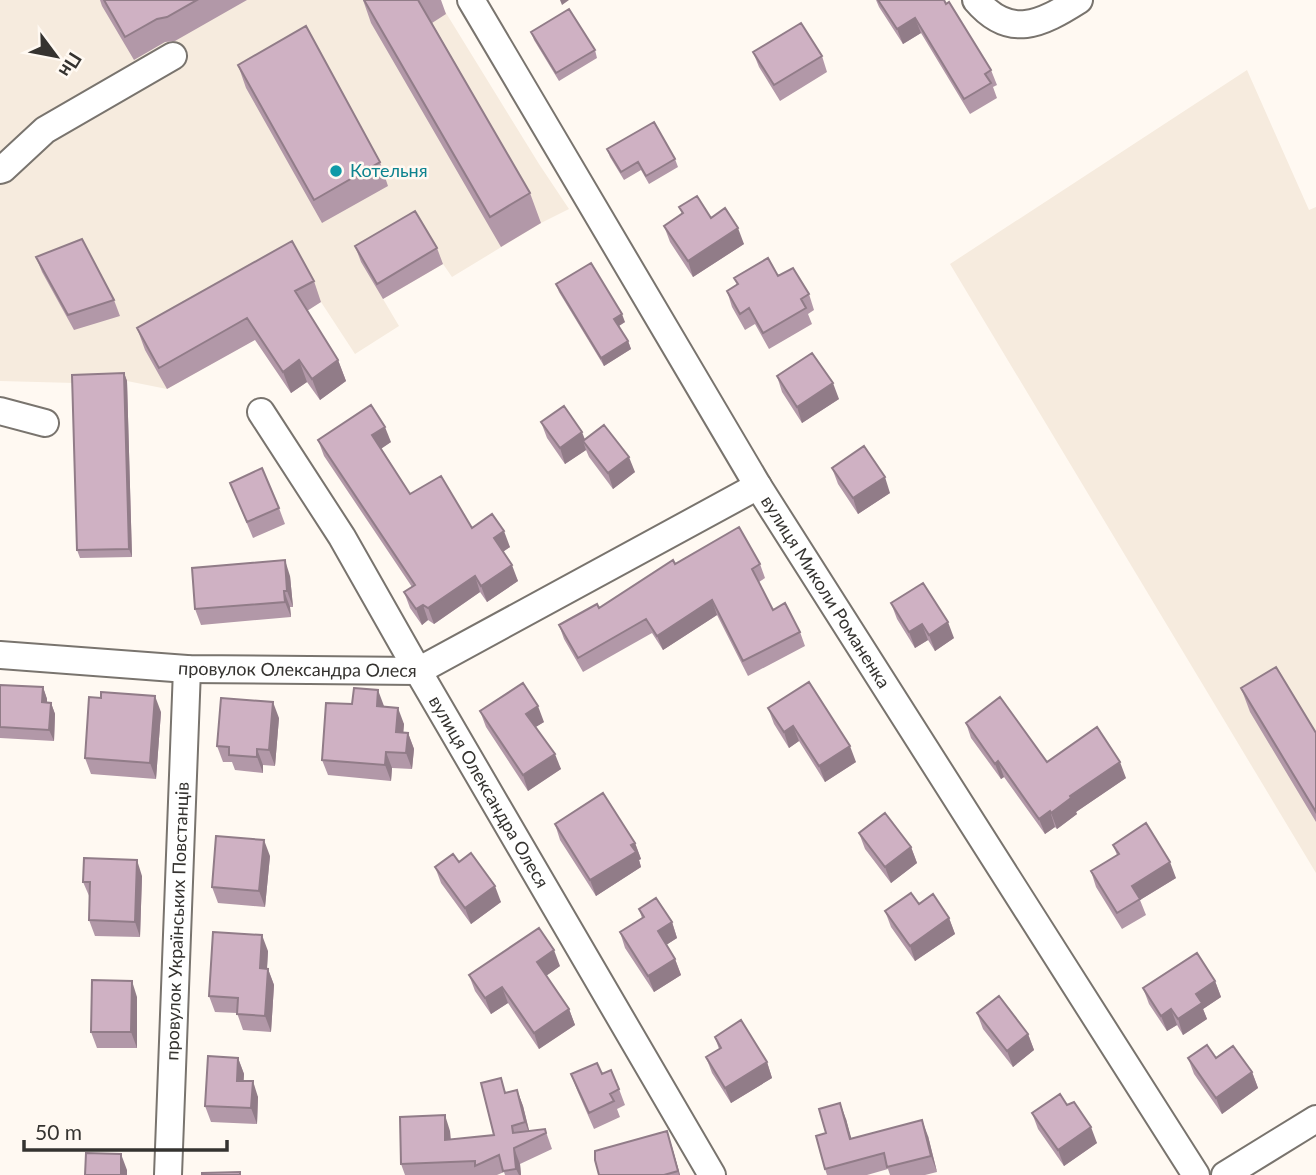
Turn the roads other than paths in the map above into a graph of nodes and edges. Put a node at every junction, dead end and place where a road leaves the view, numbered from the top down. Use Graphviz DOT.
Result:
graph roads {
  1 [pos="471,0"];
  2 [pos="976,0"];
  3 [pos="1079,0"];
  4 [pos="173,56"];
  5 [pos="0,170"];
  6 [pos="0,411"];
  7 [pos="261,412"];
  8 [pos="45,423"];
  9 [pos="758,485"];
  10 [pos="0,654"];
  11 [pos="187,669"];
  12 [pos="418,671"];
  13 [pos="1316,1119"];
  14 [pos="168,1175"];
  15 [pos="712,1175"];
  16 [pos="1196,1175"];
  17 [pos="1226,1175"];
  1 -- 9 [label="street, вулиця Миколи Романенка"];
  2 -- 3 [label="street"];
  4 -- 5 [label="street"];
  6 -- 8 [label="street"];
  7 -- 12 [label="street, вулиця Олександра Олеся"];
  9 -- 12 [label="street, провулок Олександра Олеся"];
  9 -- 16 [label="street, вулиця Миколи Романенка"];
  10 -- 11 [label="street, провулок Олександра Олеся"];
  11 -- 12 [label="street, провулок Олександра Олеся"];
  11 -- 14 [label="street, провулок Українських Повстанців"];
  12 -- 15 [label="street, вулиця Олександра Олеся"];
  13 -- 17 [label="street"];
}
